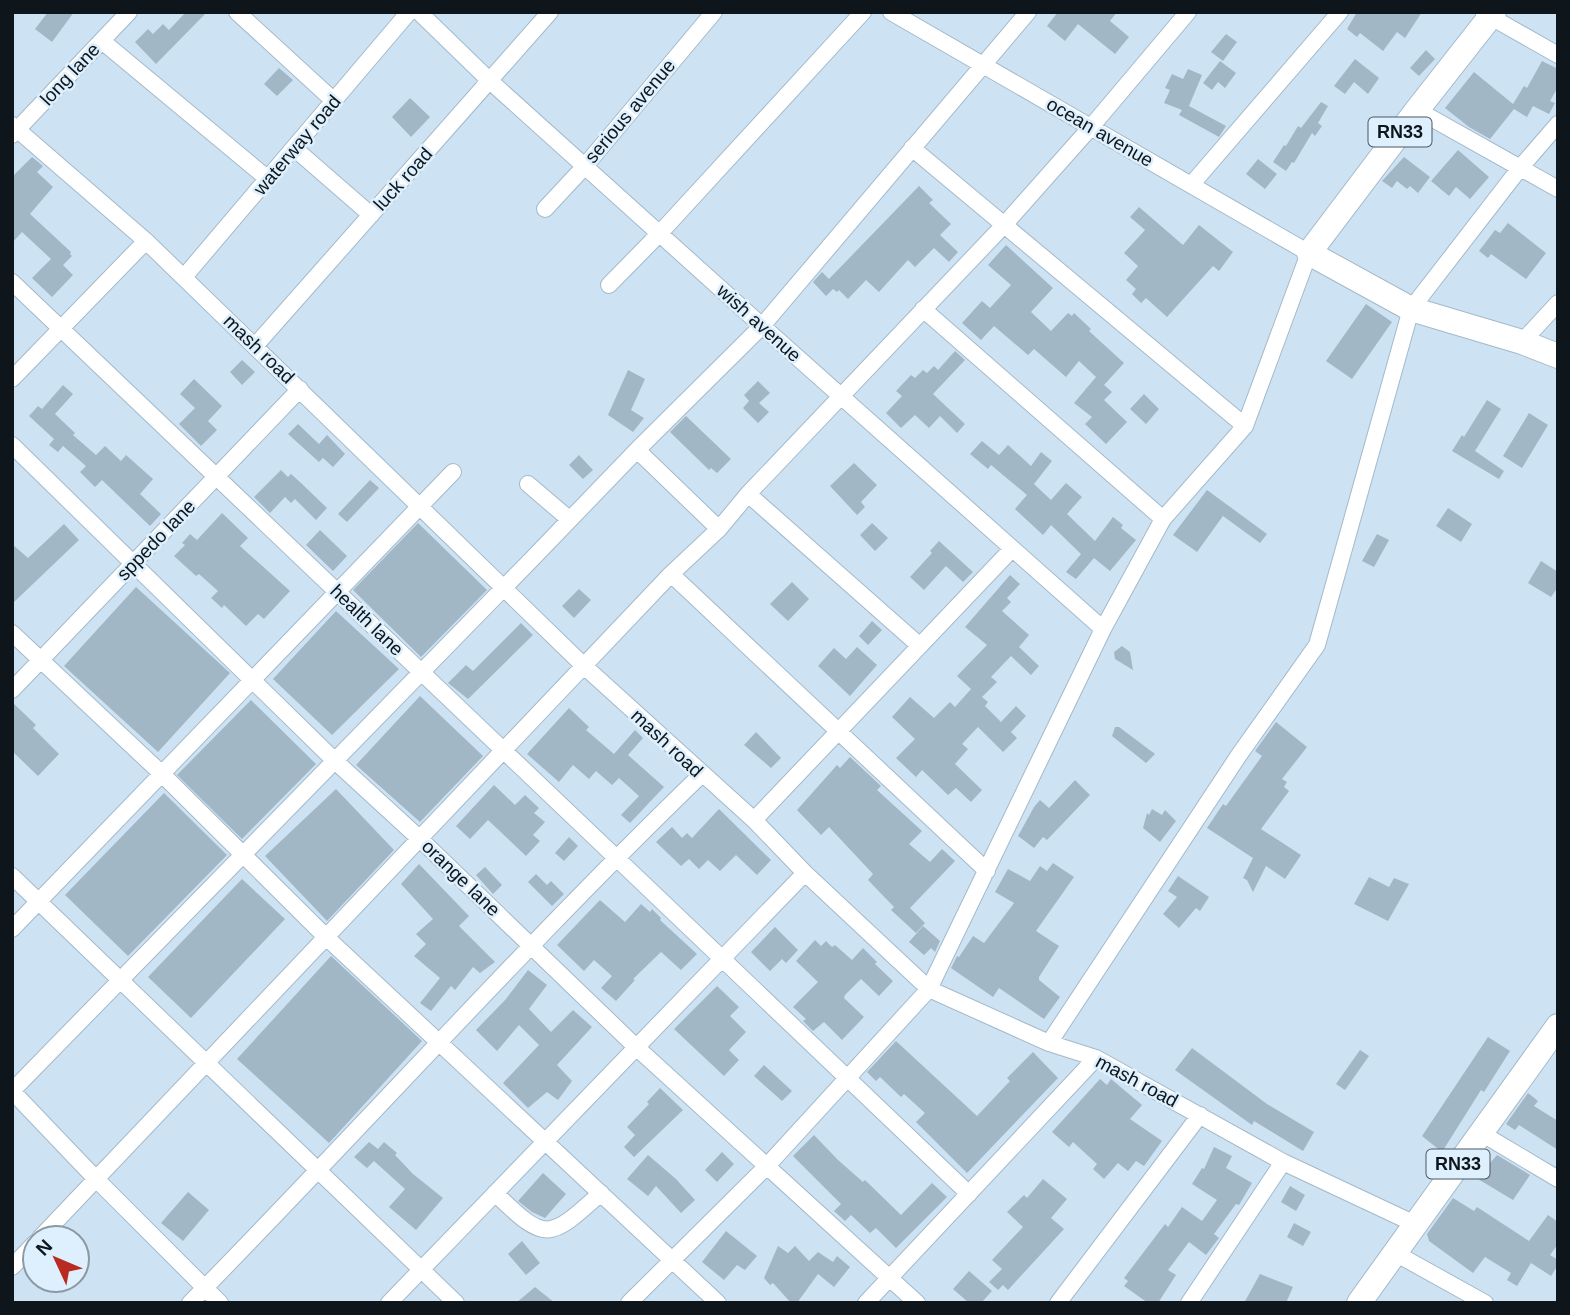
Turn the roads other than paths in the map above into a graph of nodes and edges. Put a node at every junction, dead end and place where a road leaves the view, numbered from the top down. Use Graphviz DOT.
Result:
graph roads {
  1 [pos="129,12"];
  2 [pos="237,12"];
  3 [pos="409,12"];
  4 [pos="419,12"];
  5 [pos="550,12"];
  6 [pos="714,12"];
  7 [pos="863,12"];
  8 [pos="891,12"];
  9 [pos="1028,12"];
  10 [pos="1188,12"];
  11 [pos="1340,12"];
  12 [pos="1489,14"];
  13 [pos="102,41"];
  14 [pos="1558,55"];
  15 [pos="982,64"];
  16 [pos="490,81"];
  17 [pos="334,101"];
  18 [pos="1417,110"];
  19 [pos="1558,124"];
  20 [pos="1091,127"];
  21 [pos="14,130"];
  22 [pos="294,148"];
  23 [pos="912,148"];
  24 [pos="585,166"];
  25 [pos="1520,168"];
  26 [pos="268,179"];
  27 [pos="1191,185"];
  28 [pos="1558,189"];
  29 [pos="545,209"];
  30 [pos="371,215"];
  31 [pos="1004,225"];
  32 [pos="660,233"];
  33 [pos="146,241"];
  34 [pos="1309,253"];
  35 [pos="184,277"];
  36 [pos="12,282"];
  37 [pos="609,285"];
  38 [pos="1558,303"];
  39 [pos="923,309"];
  40 [pos="1411,309"];
  41 [pos="761,326"];
  42 [pos="61,328"];
  43 [pos="1522,342"];
  44 [pos="255,346"];
  45 [pos="1558,356"];
  46 [pos="12,379"];
  47 [pos="300,389"];
  48 [pos="842,395"];
  49 [pos="1245,426"];
  50 [pos="12,445"];
  51 [pos="636,450"];
  52 [pos="453,472"];
  53 [pos="217,477"];
  54 [pos="528,484"];
  55 [pos="748,494"];
  56 [pos="420,508"];
  57 [pos="569,519"];
  58 [pos="1163,519"];
  59 [pos="719,529"];
  60 [pos="1012,549"];
  61 [pos="134,563"];
  62 [pos="671,574"];
  63 [pos="503,588"];
  64 [pos="338,592"];
  65 [pos="1103,629"];
  66 [pos="12,633"];
  67 [pos="920,646"];
  68 [pos="40,660"];
  69 [pos="584,666"];
  70 [pos="421,671"];
  71 [pos="253,681"];
  72 [pos="12,690"];
  73 [pos="838,732"];
  74 [pos="504,750"];
  75 [pos="334,760"];
  76 [pos="162,774"];
  77 [pos="701,775"];
  78 [pos="754,820"];
  79 [pos="420,839"];
  80 [pos="242,855"];
  81 [pos="616,857"];
  82 [pos="987,872"];
  83 [pos="805,873"];
  84 [pos="12,876"];
  85 [pos="39,902"];
  86 [pos="12,929"];
  87 [pos="327,937"];
  88 [pos="532,947"];
  89 [pos="722,958"];
  90 [pos="120,980"];
  91 [pos="929,989"];
  92 [pos="1558,1026"];
  93 [pos="440,1042"];
  94 [pos="1048,1043"];
  95 [pos="636,1047"];
  96 [pos="1096,1058"];
  97 [pos="206,1063"];
  98 [pos="846,1079"];
  99 [pos="1200,1115"];
  100 [pos="1480,1133"];
  101 [pos="545,1141"];
  102 [pos="1283,1162"];
  103 [pos="766,1167"];
  104 [pos="319,1171"];
  105 [pos="96,1179"];
  106 [pos="1558,1180"];
  107 [pos="495,1193"];
  108 [pos="601,1193"];
  109 [pos="969,1194"];
  110 [pos="53,1224"];
  111 [pos="1415,1224"];
  112 [pos="1395,1253"];
  113 [pos="672,1259"];
  114 [pos="421,1269"];
  115 [pos="889,1279"];
  116 [pos="205,1288"];
  117 [pos="190,1303"];
  118 [pos="220,1303"];
  119 [pos="388,1303"];
  120 [pos="457,1303"];
  121 [pos="629,1303"];
  122 [pos="719,1303"];
  123 [pos="866,1303"];
  124 [pos="917,1303"];
  125 [pos="1058,1303"];
  126 [pos="1189,1303"];
  127 [pos="1359,1303"];
  128 [pos="1485,1303"];
  1 -- 13 [label="street, long lane"];
  2 -- 17 [label="street"];
  3 -- 17 [label="street, waterway road"];
  4 -- 16 [label="street, wish avenue"];
  5 -- 16 [label="street, luck road"];
  6 -- 24 [label="street, serious avenue"];
  7 -- 32 [label="street"];
  8 -- 15 [label="street, ocean avenue"];
  9 -- 15 [label="street"];
  10 -- 20 [label="street"];
  11 -- 27 [label="street"];
  12 -- 14 [label="street"];
  12 -- 18 [label="main road, RN33"];
  13 -- 21 [label="street, long lane"];
  13 -- 26 [label="street"];
  15 -- 20 [label="street, ocean avenue"];
  15 -- 23 [label="street"];
  16 -- 24 [label="street, wish avenue"];
  16 -- 30 [label="street, luck road"];
  17 -- 22 [label="street, waterway road"];
  18 -- 25 [label="street"];
  18 -- 34 [label="main road, RN33"];
  19 -- 25 [label="street"];
  20 -- 27 [label="street, ocean avenue"];
  20 -- 31 [label="street"];
  21 -- 33 [label="street, mash road"];
  22 -- 26 [label="street, waterway road"];
  22 -- 30 [label="street"];
  23 -- 31 [label="street"];
  23 -- 41 [label="street"];
  24 -- 29 [label="street, serious avenue"];
  24 -- 32 [label="street, wish avenue"];
  25 -- 28 [label="street"];
  25 -- 40 [label="street"];
  26 -- 35 [label="street, waterway road"];
  27 -- 34 [label="street, ocean avenue"];
  30 -- 44 [label="street, luck road"];
  31 -- 39 [label="street"];
  31 -- 49 [label="street"];
  32 -- 37 [label="street"];
  32 -- 41 [label="street, wish avenue"];
  33 -- 35 [label="street, mash road"];
  33 -- 42 [label="street"];
  34 -- 40 [label="main road"];
  34 -- 49 [label="street, RN33"];
  35 -- 44 [label="street, mash road"];
  36 -- 42 [label="street, health lane"];
  38 -- 43 [label="street"];
  39 -- 48 [label="street"];
  39 -- 58 [label="street"];
  40 -- 43 [label="main road"];
  40 -- 94 [label="street"];
  41 -- 48 [label="street, wish avenue"];
  41 -- 51 [label="street"];
  42 -- 46 [label="street"];
  42 -- 53 [label="street, health lane"];
  43 -- 45 [label="main road"];
  44 -- 47 [label="street, mash road"];
  47 -- 53 [label="street, sppedo lane"];
  47 -- 56 [label="street, mash road"];
  48 -- 55 [label="street"];
  48 -- 60 [label="street, wish avenue"];
  49 -- 58 [label="street, RN33"];
  50 -- 61 [label="street, orange lane"];
  51 -- 57 [label="street"];
  51 -- 59 [label="street"];
  52 -- 56 [label="street"];
  53 -- 61 [label="street, sppedo lane"];
  53 -- 64 [label="street, health lane"];
  54 -- 57 [label="street"];
  55 -- 59 [label="street"];
  55 -- 67 [label="street"];
  56 -- 63 [label="street, mash road"];
  56 -- 64 [label="street"];
  57 -- 63 [label="street"];
  58 -- 65 [label="street, RN33"];
  59 -- 62 [label="street"];
  60 -- 65 [label="street, wish avenue"];
  60 -- 67 [label="street"];
  61 -- 68 [label="street, sppedo lane"];
  61 -- 71 [label="street, orange lane"];
  62 -- 69 [label="street"];
  62 -- 73 [label="street"];
  63 -- 69 [label="street, mash road"];
  63 -- 70 [label="street"];
  64 -- 70 [label="street, health lane"];
  64 -- 71 [label="street"];
  65 -- 82 [label="street, RN33"];
  66 -- 68 [label="street"];
  67 -- 73 [label="street"];
  68 -- 72 [label="street, sppedo lane"];
  68 -- 76 [label="street"];
  69 -- 74 [label="street"];
  69 -- 77 [label="street, mash road"];
  70 -- 74 [label="street, health lane"];
  70 -- 75 [label="street"];
  71 -- 75 [label="street, orange lane"];
  71 -- 76 [label="street"];
  73 -- 78 [label="street"];
  73 -- 82 [label="street"];
  74 -- 79 [label="street"];
  74 -- 81 [label="street, health lane"];
  75 -- 79 [label="street, orange lane"];
  75 -- 80 [label="street"];
  76 -- 80 [label="street"];
  76 -- 85 [label="street"];
  77 -- 78 [label="street, mash road"];
  77 -- 81 [label="street"];
  78 -- 83 [label="street, mash road"];
  79 -- 87 [label="street"];
  79 -- 88 [label="street, orange lane"];
  80 -- 87 [label="street"];
  80 -- 90 [label="street"];
  81 -- 88 [label="street"];
  81 -- 89 [label="street, health lane"];
  82 -- 91 [label="street, RN33"];
  83 -- 89 [label="street"];
  83 -- 91 [label="street, mash road"];
  84 -- 85 [label="street"];
  85 -- 86 [label="street"];
  85 -- 90 [label="street"];
  87 -- 93 [label="street"];
  87 -- 97 [label="street"];
  88 -- 93 [label="street"];
  88 -- 95 [label="street, orange lane"];
  89 -- 95 [label="street"];
  89 -- 98 [label="street, health lane"];
  90 -- 97 [label="street"];
  90 -- 105 [label="street"];
  91 -- 94 [label="street, mash road"];
  91 -- 98 [label="street, RN33"];
  92 -- 100 [label="main road, RN33"];
  93 -- 101 [label="street"];
  93 -- 104 [label="street"];
  94 -- 96 [label="street, mash road"];
  95 -- 101 [label="street"];
  95 -- 103 [label="street, orange lane"];
  96 -- 99 [label="street, mash road"];
  96 -- 109 [label="street"];
  97 -- 104 [label="street"];
  97 -- 105 [label="street"];
  98 -- 103 [label="street, RN33"];
  98 -- 109 [label="street, health lane"];
  99 -- 102 [label="street, mash road"];
  99 -- 125 [label="street"];
  100 -- 106 [label="street"];
  100 -- 111 [label="main road, RN33"];
  101 -- 107 [label="street"];
  101 -- 108 [label="street"];
  102 -- 111 [label="street, mash road"];
  102 -- 126 [label="street"];
  103 -- 113 [label="street, RN33"];
  103 -- 115 [label="street, orange lane"];
  104 -- 114 [label="street"];
  104 -- 116 [label="street"];
  105 -- 110 [label="street"];
  105 -- 116 [label="street"];
  107 -- 108 [label="street"];
  107 -- 114 [label="street"];
  108 -- 113 [label="street"];
  109 -- 115 [label="street"];
  111 -- 112 [label="main road, RN33"];
  112 -- 127 [label="main road, RN33"];
  112 -- 128 [label="street"];
  113 -- 121 [label="street, RN33"];
  113 -- 122 [label="street"];
  114 -- 119 [label="street"];
  114 -- 120 [label="street"];
  115 -- 123 [label="street"];
  115 -- 124 [label="street, orange lane"];
  116 -- 117 [label="street"];
  116 -- 118 [label="street"];
}
